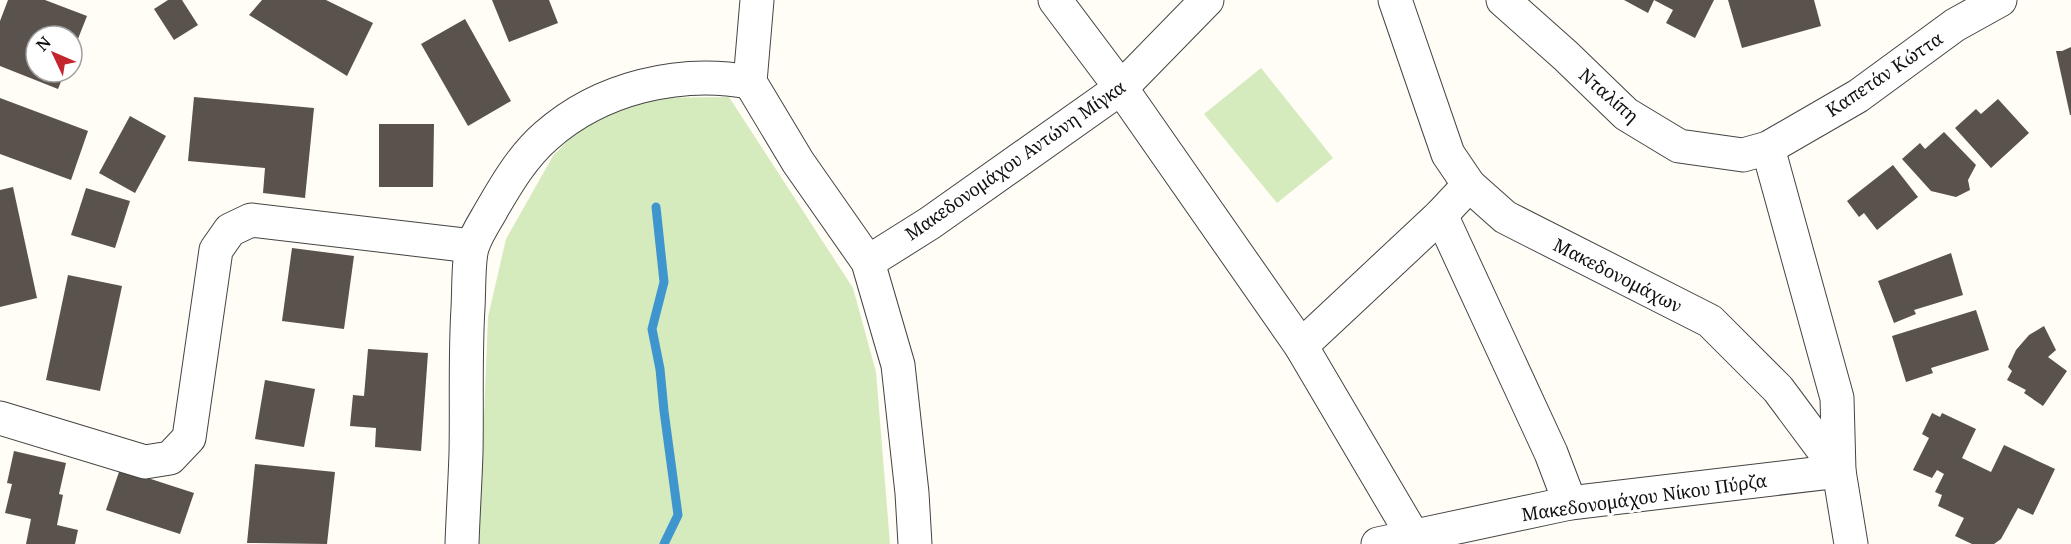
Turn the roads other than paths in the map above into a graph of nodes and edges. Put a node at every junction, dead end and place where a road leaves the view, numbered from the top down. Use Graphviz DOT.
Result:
graph roads {
  1 [pos="757,0"];
  2 [pos="1055,0"];
  3 [pos="1207,0"];
  4 [pos="1395,0"];
  5 [pos="1503,0"];
  6 [pos="2000,0"];
  7 [pos="750,82"];
  8 [pos="1121,88"];
  9 [pos="1768,148"];
  10 [pos="1468,185"];
  11 [pos="1441,215"];
  12 [pos="472,246"];
  13 [pos="868,262"];
  14 [pos="1301,346"];
  15 [pos="0,418"];
  16 [pos="1839,471"];
  17 [pos="1570,503"];
  18 [pos="1413,536"];
  19 [pos="462,544"];
  20 [pos="915,544"];
  21 [pos="1378,544"];
  22 [pos="1851,544"];
  1 -- 7 [label="street"];
  2 -- 8 [label="street"];
  3 -- 8 [label="street, Μακεδονομάχου Αντώνη Μίγκα"];
  4 -- 10 [label="street, Μακεδονομάχων"];
  5 -- 9 [label="street, Νταλίπη"];
  6 -- 9 [label="street, Καπετάν Κώττα"];
  7 -- 12 [label="street"];
  7 -- 13 [label="street"];
  8 -- 13 [label="street, Μακεδονομάχου Αντώνη Μίγκα"];
  8 -- 14 [label="street"];
  9 -- 16 [label="street"];
  10 -- 11 [label="street"];
  10 -- 16 [label="street, Μακεδονομάχων"];
  11 -- 14 [label="street"];
  11 -- 17 [label="street"];
  12 -- 15 [label="street"];
  12 -- 19 [label="street"];
  13 -- 20 [label="street"];
  14 -- 18 [label="street"];
  16 -- 17 [label="street, Μακεδονομάχου Νίκου Πύρζα"];
  16 -- 22 [label="street, Μακεδονομάχων"];
  17 -- 18 [label="street, Μακεδονομάχου Νίκου Πύρζα"];
  18 -- 21 [label="street, Μακεδονομάχου Νίκου Πύρζα"];
}
